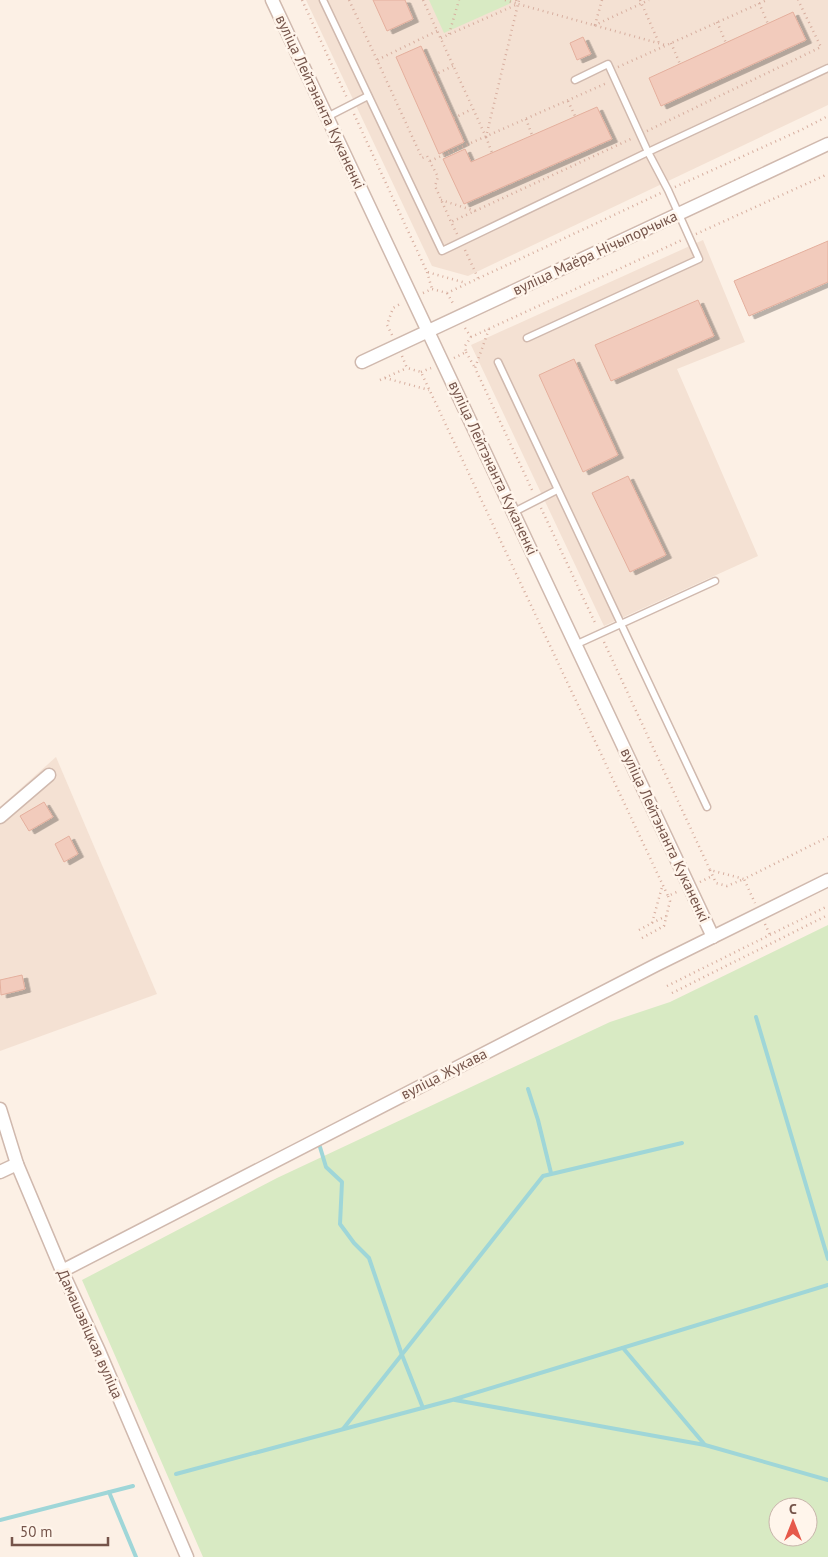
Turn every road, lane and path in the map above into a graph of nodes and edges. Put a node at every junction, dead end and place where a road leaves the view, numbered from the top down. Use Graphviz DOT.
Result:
graph roads {
  1 [pos="272,0"];
  2 [pos="302,0"];
  3 [pos="323,0"];
  4 [pos="349,0"];
  5 [pos="423,0"];
  6 [pos="458,0"];
  7 [pos="505,0"];
  8 [pos="602,0"];
  9 [pos="649,0"];
  10 [pos="767,0"];
  11 [pos="518,1"];
  12 [pos="640,2"];
  13 [pos="760,4"];
  14 [pos="717,22"];
  15 [pos="768,24"];
  16 [pos="595,25"];
  17 [pos="437,31"];
  18 [pos="449,34"];
  19 [pos="441,38"];
  20 [pos="659,43"];
  21 [pos="670,43"];
  22 [pos="726,43"];
  23 [pos="666,45"];
  24 [pos="377,60"];
  25 [pos="680,64"];
  26 [pos="453,66"];
  27 [pos="828,68"];
  28 [pos="610,70"];
  29 [pos="434,75"];
  30 [pos="575,80"];
  31 [pos="615,80"];
  32 [pos="368,96"];
  33 [pos="568,101"];
  34 [pos="350,105"];
  35 [pos="473,109"];
  36 [pos="575,116"];
  37 [pos="828,116"];
  38 [pos="327,117"];
  39 [pos="454,118"];
  40 [pos="526,119"];
  41 [pos="532,135"];
  42 [pos="486,137"];
  43 [pos="828,144"];
  44 [pos="648,152"];
  45 [pos="492,153"];
  46 [pos="430,161"];
  47 [pos="828,174"];
  48 [pos="668,190"];
  49 [pos="441,200"];
  50 [pos="475,211"];
  51 [pos="678,214"];
  52 [pos="451,222"];
  53 [pos="689,237"];
  54 [pos="427,272"];
  55 [pos="468,283"];
  56 [pos="432,289"];
  57 [pos="413,298"];
  58 [pos="489,329"];
  59 [pos="428,332"];
  60 [pos="527,338"];
  61 [pos="397,346"];
  62 [pos="466,352"];
  63 [pos="362,362"];
  64 [pos="444,362"];
  65 [pos="498,362"];
  66 [pos="407,368"];
  67 [pos="475,368"];
  68 [pos="421,372"];
  69 [pos="385,378"];
  70 [pos="380,380"];
  71 [pos="429,390"];
  72 [pos="558,490"];
  73 [pos="537,500"];
  74 [pos="514,512"];
  75 [pos="715,581"];
  76 [pos="620,624"];
  77 [pos="600,634"];
  78 [pos="575,645"];
  79 [pos="48,775"];
  80 [pos="707,807"];
  81 [pos="0,817"];
  82 [pos="828,837"];
  83 [pos="710,870"];
  84 [pos="712,876"];
  85 [pos="744,879"];
  86 [pos="828,880"];
  87 [pos="663,886"];
  88 [pos="690,886"];
  89 [pos="668,896"];
  90 [pos="828,906"];
  91 [pos="760,914"];
  92 [pos="828,915"];
  93 [pos="667,916"];
  94 [pos="652,923"];
  95 [pos="639,930"];
  96 [pos="770,935"];
  97 [pos="713,937"];
  98 [pos="642,938"];
  99 [pos="667,986"];
  100 [pos="672,993"];
  101 [pos="0,1109"];
  102 [pos="18,1164"];
  103 [pos="0,1172"];
  104 [pos="62,1271"];
  105 [pos="187,1557"];
  1 -- 38 [label="street, вуліца Лейтэнанта Куканенкі"];
  2 -- 34 [label="path"];
  3 -- 32 [label="lane"];
  4 -- 24 [label="path"];
  5 -- 17 [label="path"];
  6 -- 18 [label="path"];
  7 -- 11 [label="path"];
  8 -- 16 [label="path"];
  9 -- 12 [label="path"];
  10 -- 13 [label="path"];
  11 -- 16 [label="path"];
  11 -- 18 [label="path"];
  11 -- 42 [label="path"];
  12 -- 16 [label="path"];
  12 -- 20 [label="path"];
  13 -- 14 [label="path"];
  13 -- 15 [label="path"];
  14 -- 21 [label="path"];
  14 -- 22 [label="path"];
  16 -- 20 [label="path"];
  17 -- 19 [label="path"];
  17 -- 24 [label="path"];
  18 -- 19 [label="path"];
  19 -- 26 [label="path"];
  20 -- 23 [label="path"];
  21 -- 23 [label="path"];
  21 -- 25 [label="path"];
  23 -- 28 [label="path"];
  24 -- 46 [label="path"];
  26 -- 29 [label="path"];
  26 -- 35 [label="path"];
  27 -- 44 [label="lane"];
  28 -- 30 [label="lane"];
  28 -- 31 [label="lane"];
  31 -- 33 [label="path"];
  31 -- 44 [label="lane"];
  32 -- 34 [label="lane"];
  32 -- 44 [label="lane"];
  33 -- 36 [label="path"];
  33 -- 40 [label="path"];
  34 -- 38 [label="lane"];
  34 -- 54 [label="path"];
  35 -- 39 [label="path"];
  35 -- 42 [label="path"];
  37 -- 48 [label="path"];
  38 -- 57 [label="street, вуліца Лейтэнанта Куканенкі"];
  40 -- 41 [label="path"];
  40 -- 42 [label="path"];
  42 -- 45 [label="path"];
  42 -- 46 [label="path"];
  43 -- 51 [label="street, вуліца Маёра Нічыпорчыка"];
  44 -- 48 [label="lane"];
  46 -- 49 [label="path"];
  47 -- 53 [label="path"];
  48 -- 51 [label="lane"];
  48 -- 55 [label="path"];
  49 -- 50 [label="path"];
  49 -- 52 [label="path"];
  51 -- 53 [label="lane"];
  51 -- 59 [label="street, вуліца Маёра Нічыпорчыка"];
  53 -- 58 [label="path"];
  53 -- 60 [label="lane"];
  54 -- 55 [label="path"];
  54 -- 56 [label="path"];
  55 -- 56 [label="path"];
  56 -- 57 [label="path"];
  57 -- 59 [label="street, вуліца Лейтэнанта Куканенкі"];
  57 -- 61 [label="path"];
  58 -- 62 [label="path"];
  58 -- 67 [label="path"];
  59 -- 61 [label="street, вуліца Маёра Нічыпорчыка"];
  59 -- 64 [label="street, вуліца Лейтэнанта Куканенкі"];
  61 -- 63 [label="street, вуліца Маёра Нічыпорчыка"];
  61 -- 66 [label="path"];
  62 -- 64 [label="path"];
  62 -- 67 [label="path"];
  64 -- 68 [label="path"];
  64 -- 74 [label="street, вуліца Лейтэнанта Куканенкі"];
  65 -- 72 [label="lane"];
  66 -- 68 [label="path"];
  66 -- 69 [label="path"];
  67 -- 73 [label="path"];
  68 -- 71 [label="path"];
  69 -- 70 [label="path"];
  69 -- 71 [label="path"];
  71 -- 87 [label="path"];
  72 -- 73 [label="lane"];
  72 -- 76 [label="lane"];
  73 -- 74 [label="lane"];
  73 -- 77 [label="path"];
  74 -- 78 [label="street, вуліца Лейтэнанта Куканенкі"];
  75 -- 76 [label="lane"];
  76 -- 77 [label="lane"];
  76 -- 80 [label="lane"];
  77 -- 78 [label="lane"];
  77 -- 83 [label="path"];
  78 -- 88 [label="street, вуліца Лейтэнанта Куканенкі"];
  79 -- 81 [label="street"];
  82 -- 85 [label="path"];
  83 -- 84 [label="path"];
  83 -- 85 [label="path"];
  84 -- 85 [label="path"];
  84 -- 88 [label="path"];
  85 -- 91 [label="path"];
  86 -- 91 [label="street, вуліца Жукава"];
  87 -- 89 [label="path"];
  87 -- 94 [label="path"];
  88 -- 89 [label="path"];
  88 -- 97 [label="street, вуліца Лейтэнанта Куканенкі"];
  89 -- 93 [label="path"];
  90 -- 96 [label="path"];
  91 -- 96 [label="path"];
  91 -- 97 [label="street, вуліца Жукава"];
  92 -- 100 [label="path"];
  93 -- 94 [label="path"];
  93 -- 98 [label="path"];
  94 -- 95 [label="path"];
  96 -- 99 [label="path"];
  97 -- 104 [label="street, вуліца Жукава"];
  101 -- 102 [label="street, Дамашэвіцкая вуліца"];
  102 -- 103 [label="street"];
  102 -- 104 [label="street, Дамашэвіцкая вуліца"];
  104 -- 105 [label="street, Дамашэвіцкая вуліца"];
}
